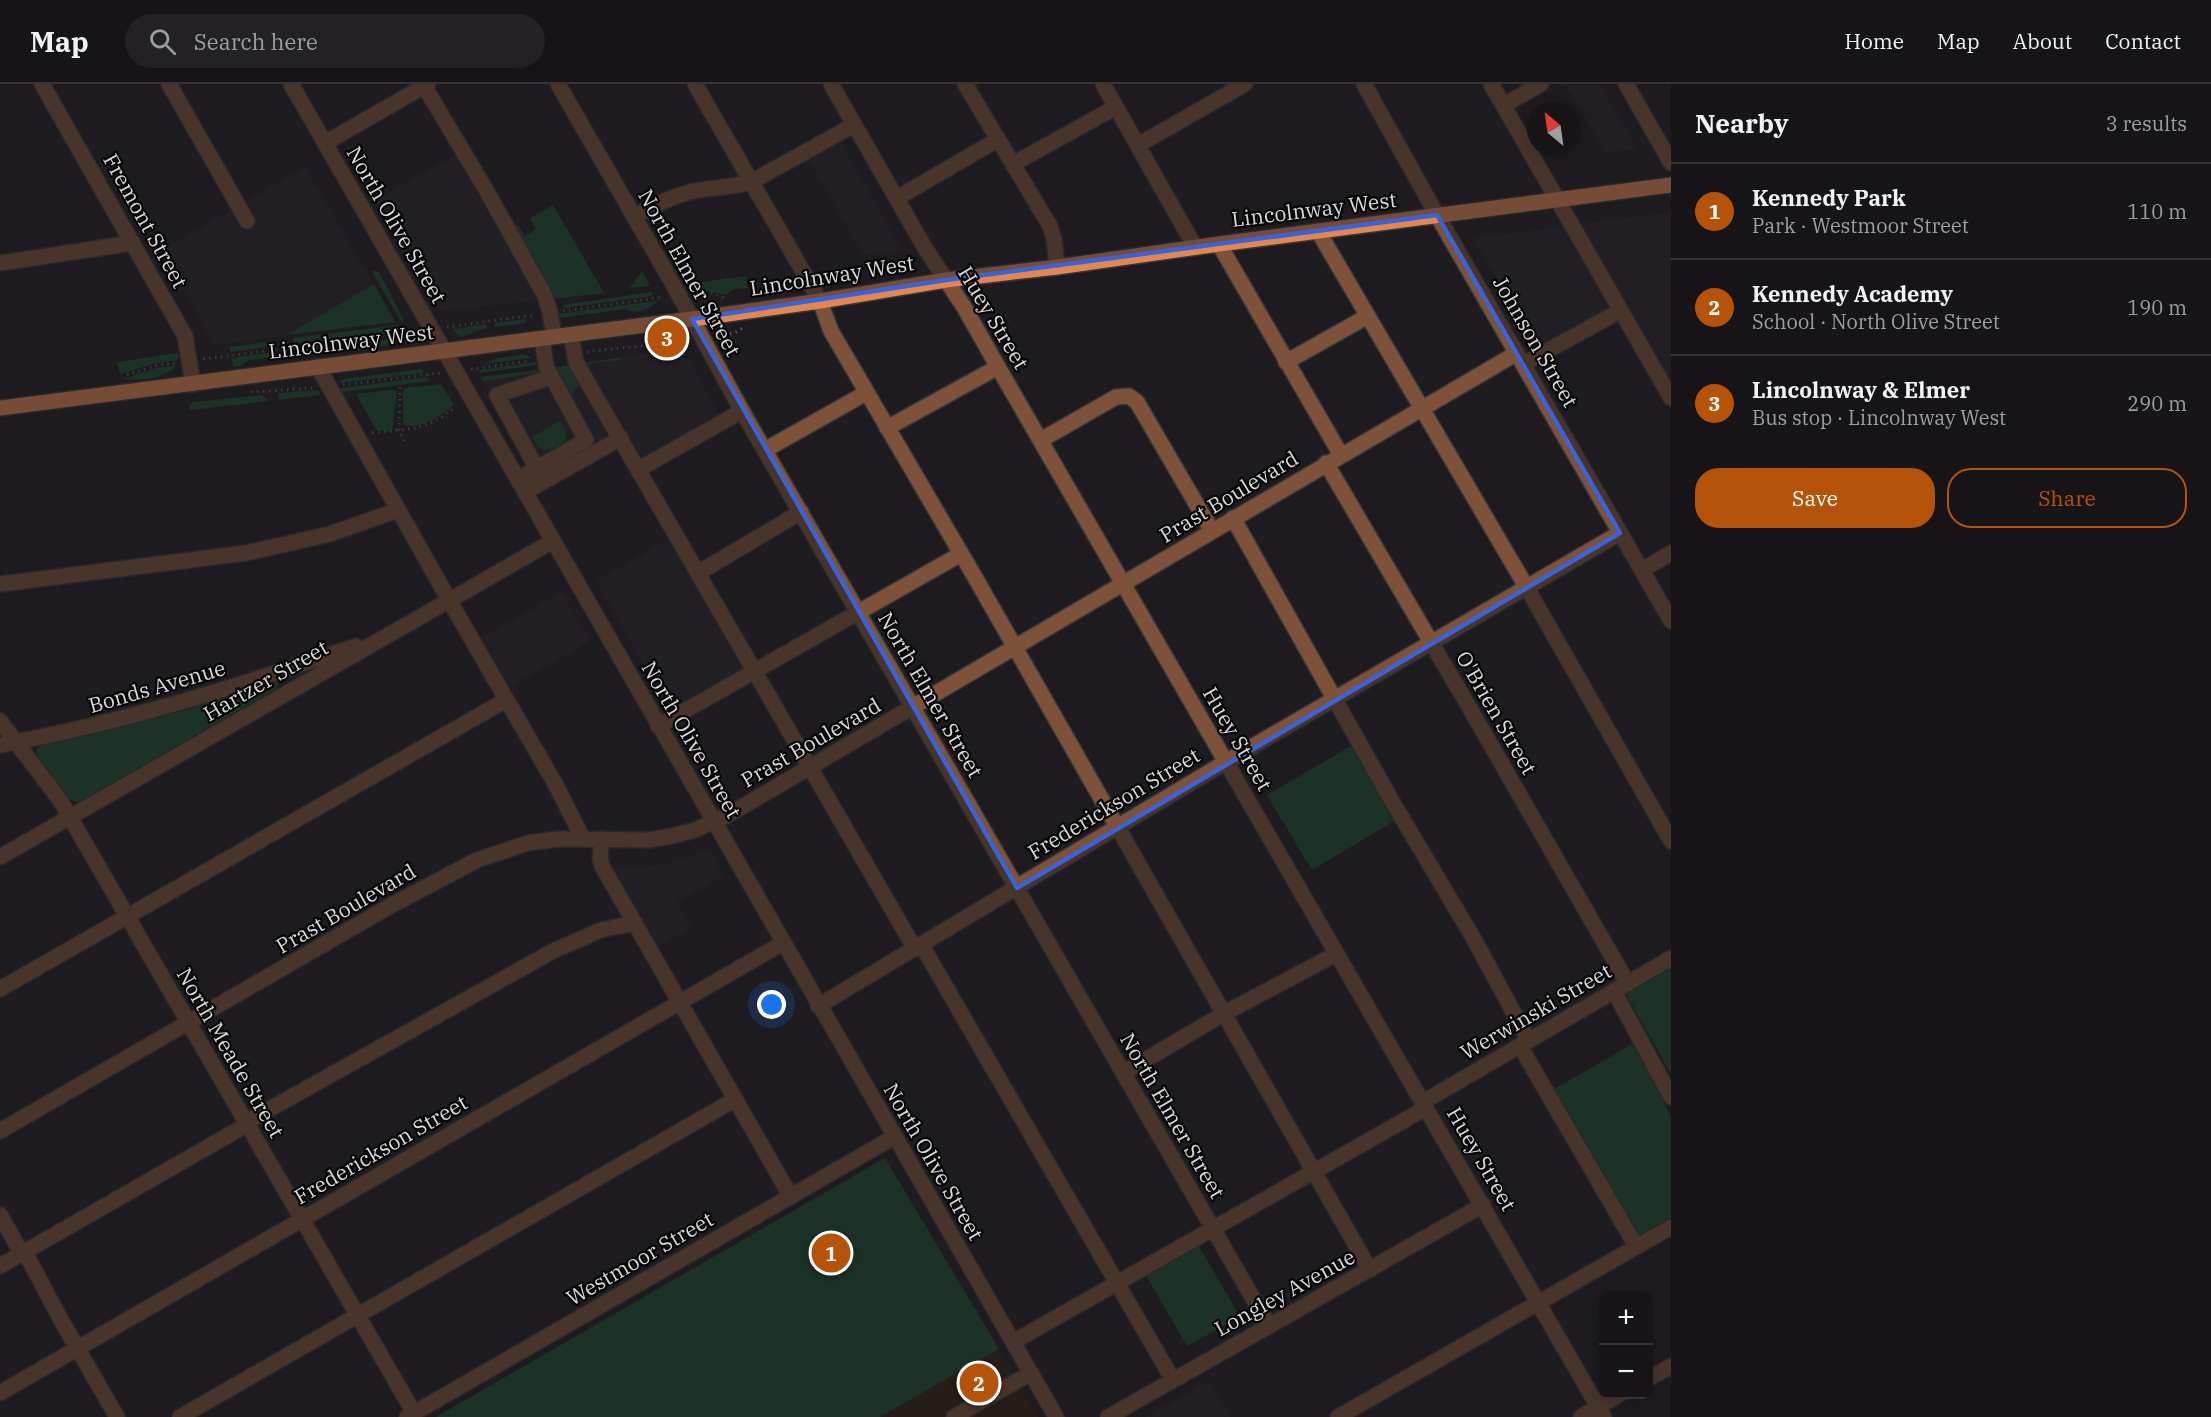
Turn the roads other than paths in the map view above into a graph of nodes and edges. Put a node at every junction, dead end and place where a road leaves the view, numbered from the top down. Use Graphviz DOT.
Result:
graph roads {
  1 [pos="42,84"];
  2 [pos="169,84"];
  3 [pos="291,84"];
  4 [pos="558,84"];
  5 [pos="695,84"];
  6 [pos="831,84"];
  7 [pos="965,84"];
  8 [pos="1102,84"];
  9 [pos="1364,84"];
  10 [pos="1491,84"];
  11 [pos="1541,84"];
  12 [pos="1626,84"];
  13 [pos="425,85"];
  14 [pos="1239,85"];
  15 [pos="1504,105"];
  16 [pos="1116,107"];
  17 [pos="854,125"];
  18 [pos="997,140"];
  19 [pos="325,143"];
  20 [pos="1138,145"];
  21 [pos="1671,163"];
  22 [pos="1013,164"];
  23 [pos="751,182"];
  24 [pos="1671,185"];
  25 [pos="897,198"];
  26 [pos="1557,200"];
  27 [pos="1437,215"];
  28 [pos="634,217"];
  29 [pos="247,221"];
  30 [pos="1318,231"];
  31 [pos="133,243"];
  32 [pos="1219,244"];
  33 [pos="1195,247"];
  34 [pos="2,258"];
  35 [pos="1057,267"];
  36 [pos="946,280"];
  37 [pos="820,301"];
  38 [pos="1620,311"];
  39 [pos="1368,316"];
  40 [pos="692,319"];
  41 [pos="571,335"];
  42 [pos="548,338"];
  43 [pos="444,351"];
  44 [pos="1520,359"];
  45 [pos="1286,363"];
  46 [pos="318,367"];
  47 [pos="998,367"];
  48 [pos="551,377"];
  49 [pos="194,384"];
  50 [pos="866,393"];
  51 [pos="1671,398"];
  52 [pos="0,408"];
  53 [pos="1422,408"];
  54 [pos="742,411"];
  55 [pos="887,428"];
  56 [pos="621,438"];
  57 [pos="1041,440"];
  58 [pos="765,450"];
  59 [pos="1341,455"];
  60 [pos="1326,463"];
  61 [pos="537,469"];
  62 [pos="639,470"];
  63 [pos="521,486"];
  64 [pos="398,510"];
  65 [pos="801,512"];
  66 [pos="1233,519"];
  67 [pos="1212,531"];
  68 [pos="1620,533"];
  69 [pos="553,541"];
  70 [pos="1671,553"];
  71 [pos="961,554"];
  72 [pos="1642,570"];
  73 [pos="698,573"];
  74 [pos="0,584"];
  75 [pos="1124,584"];
  76 [pos="1527,588"];
  77 [pos="449,600"];
  78 [pos="858,612"];
  79 [pos="1671,621"];
  80 [pos="390,634"];
  81 [pos="1432,643"];
  82 [pos="1015,648"];
  83 [pos="755,671"];
  84 [pos="1335,699"];
  85 [pos="506,700"];
  86 [pos="914,708"];
  87 [pos="0,721"];
  88 [pos="658,726"];
  89 [pos="7,744"];
  90 [pos="1226,762"];
  91 [pos="811,768"];
  92 [pos="70,816"];
  93 [pos="713,822"];
  94 [pos="1117,827"];
  95 [pos="583,839"];
  96 [pos="602,839"];
  97 [pos="1671,841"];
  98 [pos="0,857"];
  99 [pos="1017,888"];
  100 [pos="127,916"];
  101 [pos="635,923"];
  102 [pos="783,943"];
  103 [pos="918,946"];
  104 [pos="1336,954"];
  105 [pos="1671,958"];
  106 [pos="1621,987"];
  107 [pos="0,989"];
  108 [pos="680,1002"];
  109 [pos="818,1006"];
  110 [pos="1225,1012"];
  111 [pos="189,1023"];
  112 [pos="1524,1043"];
  113 [pos="1123,1073"];
  114 [pos="1671,1097"];
  115 [pos="734,1100"];
  116 [pos="1425,1105"];
  117 [pos="247,1124"];
  118 [pos="0,1131"];
  119 [pos="894,1137"];
  120 [pos="1313,1172"];
  121 [pos="790,1197"];
  122 [pos="1483,1205"];
  123 [pos="0,1215"];
  124 [pos="302,1220"];
  125 [pos="1671,1227"];
  126 [pos="1212,1228"];
  127 [pos="1636,1246"];
  128 [pos="23,1252"];
  129 [pos="0,1266"];
  130 [pos="1370,1270"];
  131 [pos="1116,1283"];
  132 [pos="1539,1302"];
  133 [pos="357,1316"];
  134 [pos="1269,1326"];
  135 [pos="1013,1342"];
  136 [pos="78,1348"];
  137 [pos="1671,1366"];
  138 [pos="1031,1373"];
  139 [pos="1653,1376"];
  140 [pos="1173,1380"];
  141 [pos="0,1393"];
  142 [pos="1616,1399"];
  143 [pos="1601,1412"];
  144 [pos="410,1415"];
  145 [pos="117,1417"];
  146 [pos="180,1417"];
  147 [pos="954,1417"];
  148 [pos="1056,1417"];
  149 [pos="1108,1417"];
  150 [pos="1338,1417"];
  151 [pos="1581,1417"];
  1 -- 31 [label="street, Fremont Street"];
  2 -- 29 [label="street"];
  3 -- 19 [label="street, North Olive Street"];
  4 -- 28 [label="street, North Elmer Street"];
  5 -- 23 [label="street"];
  6 -- 17 [label="street, Huey Street"];
  7 -- 18 [label="street"];
  8 -- 16 [label="street"];
  9 -- 27 [label="street, Johnson Street"];
  10 -- 15 [label="street"];
  11 -- 15 [label="street"];
  12 -- 21 [label="street"];
  13 -- 19 [label="street"];
  13 -- 42 [label="street"];
  14 -- 20 [label="street"];
  15 -- 26 [label="street"];
  16 -- 20 [label="street"];
  16 -- 22 [label="street"];
  17 -- 23 [label="street"];
  17 -- 25 [label="street, Huey Street"];
  18 -- 22 [label="street"];
  18 -- 25 [label="street"];
  19 -- 43 [label="street, North Olive Street"];
  20 -- 33 [label="street"];
  22 -- 35 [label="street"];
  23 -- 28 [label="street"];
  23 -- 37 [label="street"];
  24 -- 26 [label="main road, Lincolnway West"];
  25 -- 36 [label="street, Huey Street"];
  26 -- 27 [label="main road, Lincolnway West"];
  26 -- 38 [label="street"];
  27 -- 30 [label="main road, Lincolnway West"];
  27 -- 44 [label="street, Johnson Street"];
  28 -- 40 [label="street, North Elmer Street"];
  30 -- 32 [label="main road, Lincolnway West"];
  30 -- 39 [label="street"];
  31 -- 34 [label="street"];
  31 -- 49 [label="street, Fremont Street"];
  32 -- 33 [label="main road, Lincolnway West"];
  32 -- 45 [label="street"];
  33 -- 35 [label="main road, Lincolnway West"];
  35 -- 36 [label="main road, Lincolnway West"];
  36 -- 37 [label="main road, Lincolnway West"];
  36 -- 47 [label="street, Huey Street"];
  37 -- 40 [label="main road, Lincolnway West"];
  37 -- 50 [label="street"];
  38 -- 44 [label="street, Prast Boulevard"];
  38 -- 51 [label="street"];
  39 -- 45 [label="street"];
  39 -- 53 [label="street"];
  40 -- 41 [label="main road, Lincolnway West"];
  40 -- 54 [label="street, North Elmer Street"];
  41 -- 42 [label="main road, Lincolnway West"];
  41 -- 56 [label="street"];
  42 -- 43 [label="main road, Lincolnway West"];
  42 -- 48 [label="street"];
  43 -- 46 [label="main road, Lincolnway West"];
  43 -- 63 [label="street, North Olive Street"];
  44 -- 53 [label="street, Prast Boulevard"];
  44 -- 68 [label="street, Johnson Street"];
  45 -- 59 [label="street"];
  46 -- 49 [label="main road, Lincolnway West"];
  46 -- 64 [label="street"];
  47 -- 55 [label="street"];
  47 -- 57 [label="street, Huey Street"];
  48 -- 61 [label="street"];
  48 -- 61 [label="street"];
  49 -- 52 [label="main road, Lincolnway West"];
  50 -- 55 [label="street"];
  50 -- 58 [label="street"];
  53 -- 59 [label="street, Prast Boulevard"];
  53 -- 76 [label="street"];
  54 -- 58 [label="street, North Elmer Street"];
  54 -- 62 [label="street"];
  55 -- 71 [label="street"];
  56 -- 62 [label="street"];
  56 -- 63 [label="street"];
  57 -- 67 [label="street"];
  57 -- 75 [label="street, Huey Street"];
  58 -- 65 [label="street, North Elmer Street"];
  59 -- 60 [label="street, Prast Boulevard"];
  60 -- 66 [label="street, Prast Boulevard"];
  60 -- 81 [label="street, O'Brien Street"];
  61 -- 63 [label="street"];
  62 -- 73 [label="street"];
  63 -- 69 [label="street, North Olive Street"];
  64 -- 74 [label="street"];
  64 -- 77 [label="street"];
  65 -- 73 [label="street"];
  65 -- 78 [label="street, North Elmer Street"];
  66 -- 67 [label="street, Prast Boulevard"];
  66 -- 84 [label="street"];
  67 -- 75 [label="street, Prast Boulevard"];
  68 -- 72 [label="street, Johnson Street"];
  68 -- 76 [label="street, Frederickson Street"];
  69 -- 77 [label="street, Hartzer Street"];
  69 -- 88 [label="street, North Olive Street"];
  70 -- 72 [label="street"];
  71 -- 78 [label="street"];
  71 -- 82 [label="street"];
  72 -- 79 [label="street, Johnson Street"];
  73 -- 83 [label="street"];
  75 -- 82 [label="street, Prast Boulevard"];
  75 -- 90 [label="street, Huey Street"];
  76 -- 81 [label="street, Frederickson Street"];
  76 -- 97 [label="street"];
  77 -- 80 [label="street, Hartzer Street"];
  77 -- 85 [label="street"];
  78 -- 83 [label="street"];
  78 -- 86 [label="street, North Elmer Street"];
  80 -- 89 [label="street, Bonds Avenue"];
  80 -- 92 [label="street, Hartzer Street"];
  81 -- 84 [label="street, Frederickson Street"];
  81 -- 106 [label="street, O'Brien Street"];
  82 -- 86 [label="street, Prast Boulevard"];
  82 -- 94 [label="street"];
  83 -- 88 [label="street"];
  83 -- 91 [label="street"];
  84 -- 90 [label="street, Frederickson Street"];
  84 -- 112 [label="street"];
  85 -- 95 [label="street"];
  85 -- 100 [label="street"];
  86 -- 91 [label="street, Prast Boulevard"];
  86 -- 99 [label="street, North Elmer Street"];
  87 -- 89 [label="street, North Meade Street"];
  88 -- 93 [label="street, North Olive Street"];
  89 -- 92 [label="street, North Meade Street"];
  90 -- 94 [label="street, Frederickson Street"];
  90 -- 104 [label="street, Huey Street"];
  91 -- 93 [label="street, Prast Boulevard"];
  91 -- 103 [label="street"];
  92 -- 98 [label="street, Hartzer Street"];
  92 -- 100 [label="street, North Meade Street"];
  93 -- 96 [label="street, Prast Boulevard"];
  93 -- 102 [label="street, North Olive Street"];
  94 -- 99 [label="street, Frederickson Street"];
  94 -- 110 [label="street"];
  95 -- 96 [label="street, Prast Boulevard"];
  95 -- 111 [label="street, Prast Boulevard"];
  96 -- 101 [label="street"];
  99 -- 103 [label="street, Frederickson Street"];
  99 -- 113 [label="street, North Elmer Street"];
  100 -- 107 [label="street"];
  100 -- 111 [label="street, North Meade Street"];
  101 -- 108 [label="street"];
  101 -- 117 [label="street"];
  102 -- 108 [label="street, Frederickson Street"];
  102 -- 109 [label="street, North Olive Street"];
  103 -- 109 [label="street, Frederickson Street"];
  103 -- 131 [label="street"];
  104 -- 110 [label="street"];
  104 -- 116 [label="street, Huey Street"];
  105 -- 106 [label="street, Werwinski Street"];
  106 -- 112 [label="street, Werwinski Street"];
  106 -- 114 [label="street, O'Brien Street"];
  108 -- 115 [label="street"];
  108 -- 124 [label="street, Frederickson Street"];
  109 -- 119 [label="street, North Olive Street"];
  110 -- 113 [label="street"];
  110 -- 120 [label="street"];
  111 -- 117 [label="street, North Meade Street"];
  111 -- 118 [label="street, Prast Boulevard"];
  112 -- 116 [label="street, Werwinski Street"];
  112 -- 127 [label="street"];
  113 -- 126 [label="street, North Elmer Street"];
  115 -- 121 [label="street"];
  115 -- 133 [label="street"];
  116 -- 120 [label="street, Werwinski Street"];
  116 -- 122 [label="street, Huey Street"];
  117 -- 124 [label="street, North Meade Street"];
  117 -- 128 [label="street"];
  119 -- 121 [label="street, Westmoor Street"];
  119 -- 135 [label="street, North Olive Street"];
  120 -- 126 [label="street, Werwinski Street"];
  120 -- 130 [label="street"];
  121 -- 144 [label="street, Westmoor Street"];
  122 -- 130 [label="street, Longley Avenue"];
  122 -- 132 [label="street, Huey Street"];
  123 -- 128 [label="street"];
  124 -- 133 [label="street, North Meade Street"];
  124 -- 136 [label="street, Frederickson Street"];
  125 -- 127 [label="street"];
  126 -- 131 [label="street, Werwinski Street"];
  126 -- 134 [label="street, North Elmer Street"];
  127 -- 132 [label="street"];
  128 -- 129 [label="street"];
  128 -- 136 [label="street"];
  130 -- 134 [label="street, Longley Avenue"];
  131 -- 135 [label="street, Werwinski Street"];
  131 -- 140 [label="street"];
  132 -- 143 [label="street, Huey Street"];
  132 -- 150 [label="street"];
  133 -- 144 [label="street, North Meade Street"];
  133 -- 146 [label="street"];
  134 -- 140 [label="street, Longley Avenue"];
  135 -- 138 [label="street, North Olive Street"];
  136 -- 141 [label="street, Frederickson Street"];
  136 -- 145 [label="street"];
  137 -- 139 [label="street"];
  138 -- 147 [label="street"];
  138 -- 148 [label="street, North Olive Street"];
  140 -- 149 [label="street, Longley Avenue"];
  142 -- 143 [label="street"];
  143 -- 151 [label="street"];
}
